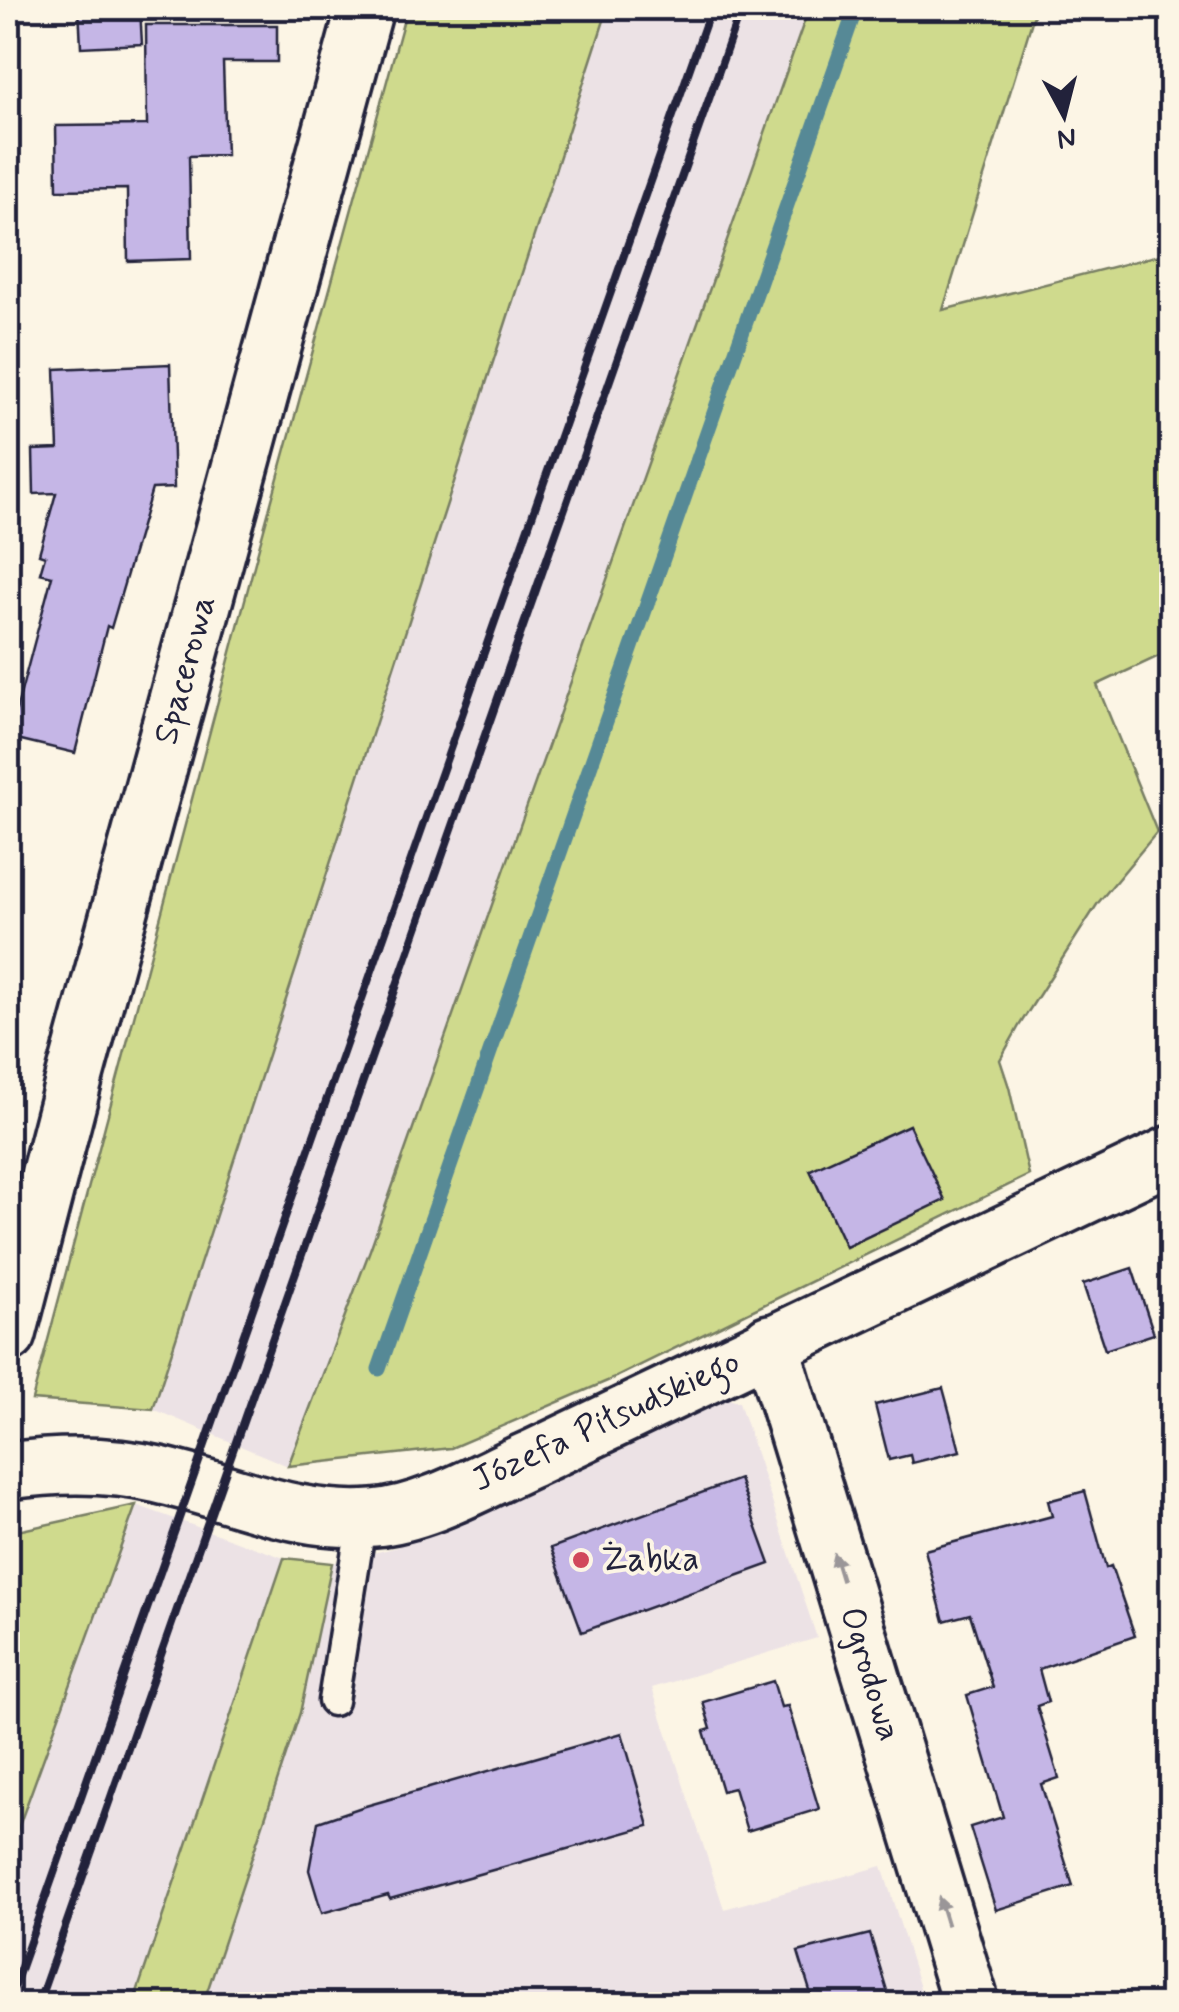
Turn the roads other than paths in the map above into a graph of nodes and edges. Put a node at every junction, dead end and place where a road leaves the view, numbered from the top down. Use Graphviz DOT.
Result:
graph roads {
  1 [pos="365,8"];
  2 [pos="1172,1154"];
  3 [pos="8,1334"];
  4 [pos="770,1344"];
  5 [pos="8,1470"];
  6 [pos="362,1518"];
  7 [pos="333,1701"];
  8 [pos="971,2004"];
  1 -- 3 [label="street, Spacerowa"];
  2 -- 4 [label="street, Józefa Piłsudskiego"];
  4 -- 6 [label="street, Józefa Piłsudskiego"];
  8 -- 4 [label="street, Ogrodowa, one-way"];
  5 -- 6 [label="street, Józefa Piłsudskiego"];
  6 -- 7 [label="lane"];
}
